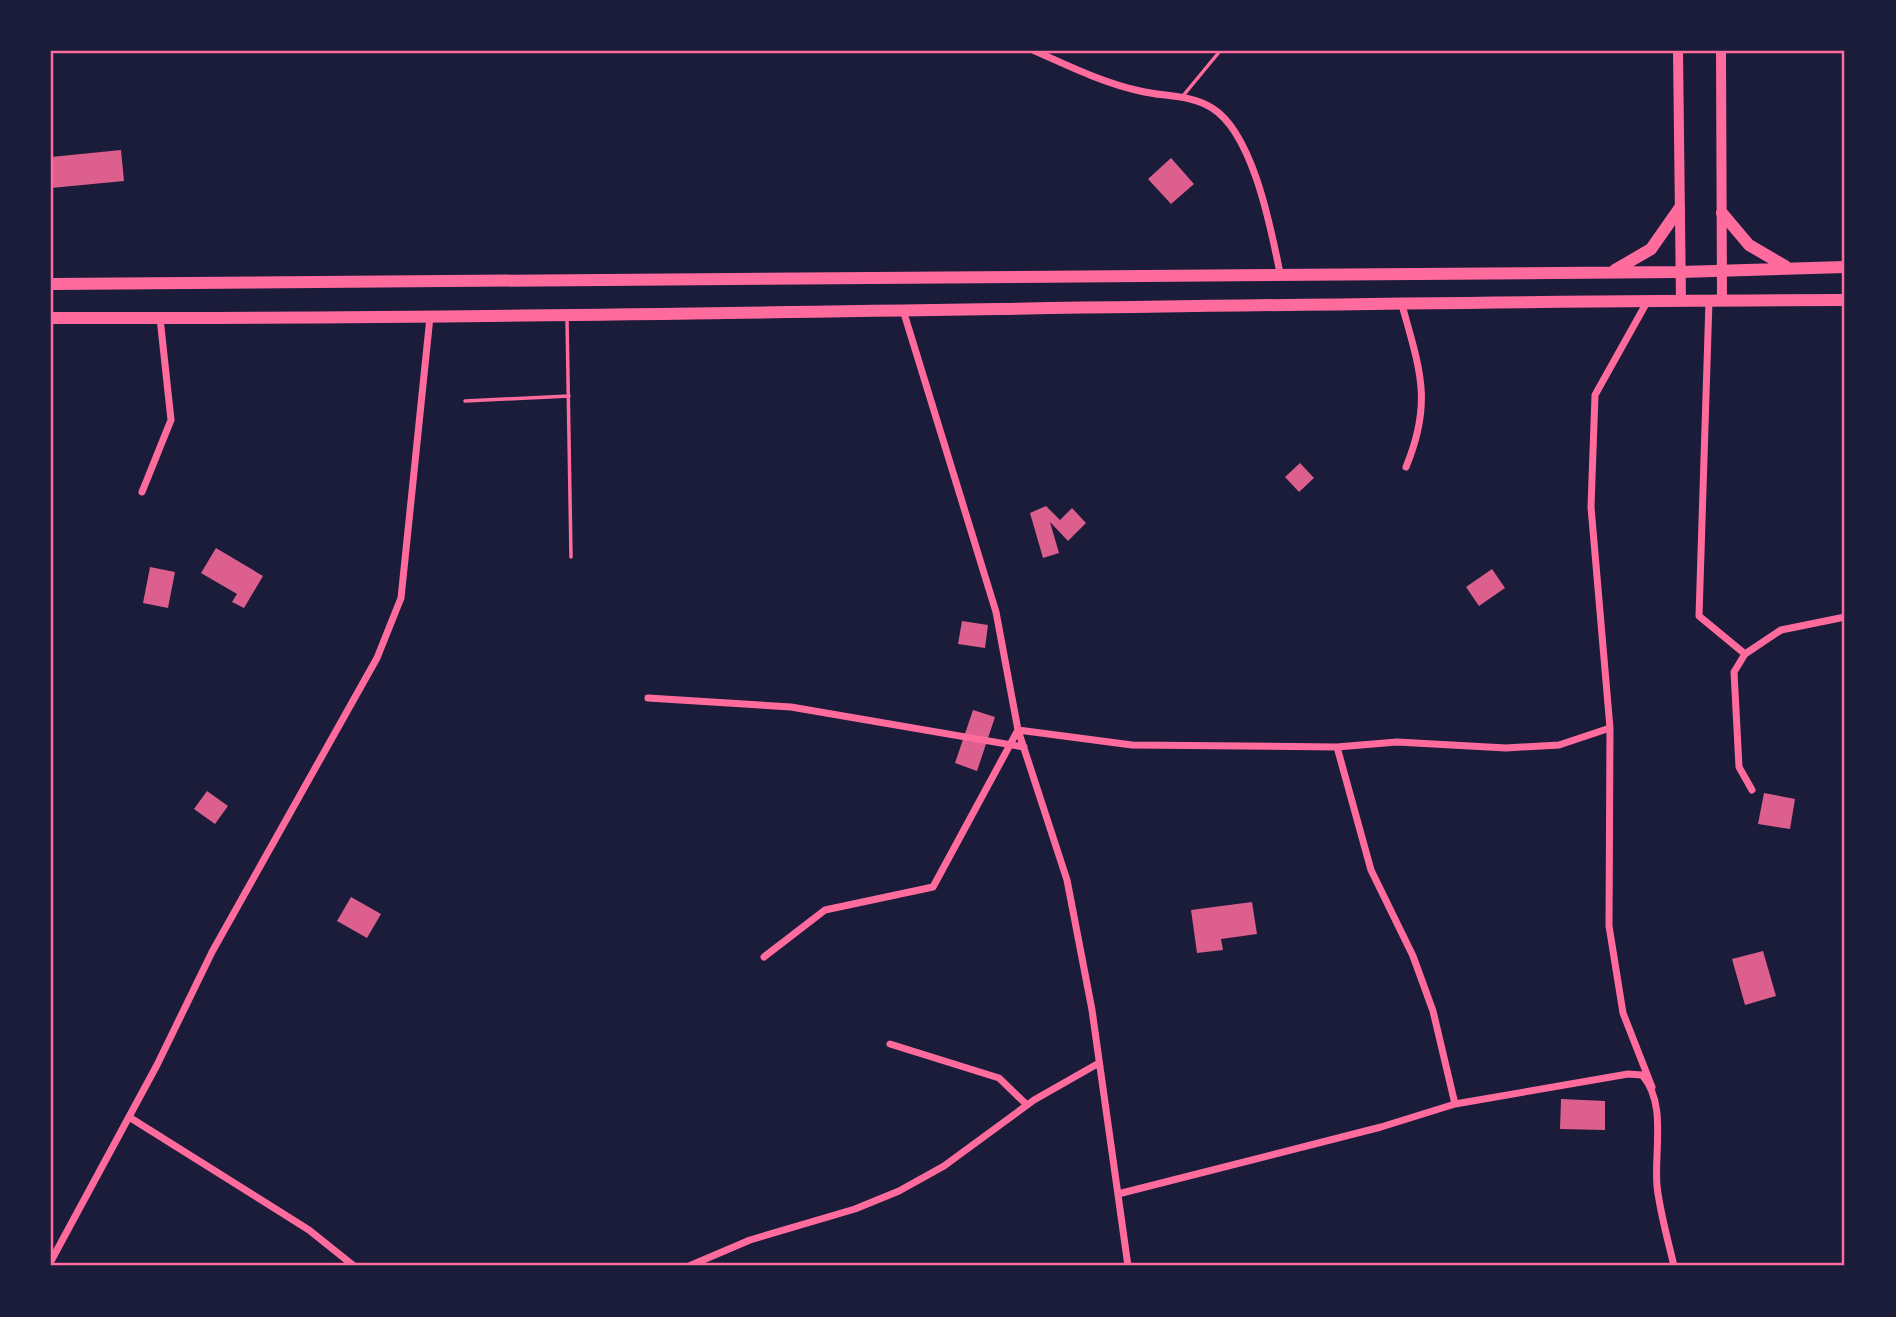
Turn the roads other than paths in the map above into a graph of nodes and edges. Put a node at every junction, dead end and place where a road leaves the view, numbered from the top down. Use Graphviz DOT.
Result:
graph roads {
  1 [pos="1035,51"];
  2 [pos="1220,51"];
  3 [pos="1678,51"];
  4 [pos="1721,51"];
  5 [pos="1182,97"];
  6 [pos="1679,209"];
  7 [pos="1722,213"];
  8 [pos="1845,267"];
  9 [pos="1788,268"];
  10 [pos="1722,269"];
  11 [pos="1611,272"];
  12 [pos="1680,272"];
  13 [pos="1279,273"];
  14 [pos="51,284"];
  15 [pos="1845,300"];
  16 [pos="1716,301"];
  17 [pos="1647,302"];
  18 [pos="1681,302"];
  19 [pos="1402,305"];
  20 [pos="903,310"];
  21 [pos="566,313"];
  22 [pos="430,317"];
  23 [pos="51,318"];
  24 [pos="160,318"];
  25 [pos="569,396"];
  26 [pos="465,401"];
  27 [pos="1406,467"];
  28 [pos="142,492"];
  29 [pos="571,557"];
  30 [pos="1845,617"];
  31 [pos="1745,654"];
  32 [pos="648,698"];
  33 [pos="1610,728"];
  34 [pos="1018,730"];
  35 [pos="1010,745"];
  36 [pos="1024,747"];
  37 [pos="1337,747"];
  38 [pos="1752,790"];
  39 [pos="764,957"];
  40 [pos="890,1044"];
  41 [pos="1099,1063"];
  42 [pos="1652,1087"];
  43 [pos="1455,1104"];
  44 [pos="1027,1105"];
  45 [pos="129,1117"];
  46 [pos="1118,1194"];
  47 [pos="51,1261"];
  48 [pos="354,1266"];
  49 [pos="689,1266"];
  50 [pos="1128,1266"];
  51 [pos="1674,1266"];
  1 -- 5 [label="street"];
  2 -- 5 [label="lane"];
  3 -- 6 [label="main road"];
  4 -- 7 [label="main road"];
  5 -- 13 [label="street"];
  6 -- 11 [label="highway"];
  6 -- 12 [label="main road"];
  7 -- 9 [label="highway"];
  7 -- 10 [label="main road"];
  8 -- 9 [label="highway"];
  9 -- 10 [label="highway"];
  10 -- 12 [label="highway"];
  10 -- 16 [label="main road"];
  11 -- 12 [label="highway"];
  11 -- 13 [label="highway"];
  12 -- 18 [label="main road"];
  13 -- 14 [label="highway"];
  15 -- 16 [label="highway"];
  16 -- 18 [label="highway"];
  16 -- 31 [label="street"];
  17 -- 18 [label="highway"];
  17 -- 19 [label="highway"];
  17 -- 33 [label="street"];
  19 -- 20 [label="highway"];
  19 -- 27 [label="street"];
  20 -- 21 [label="highway"];
  20 -- 34 [label="street"];
  21 -- 22 [label="highway"];
  21 -- 25 [label="lane"];
  22 -- 24 [label="highway"];
  22 -- 45 [label="street"];
  23 -- 24 [label="highway"];
  24 -- 28 [label="street"];
  25 -- 26 [label="lane"];
  25 -- 29 [label="lane"];
  30 -- 31 [label="street"];
  31 -- 38 [label="street"];
  32 -- 35 [label="street"];
  33 -- 37 [label="street"];
  33 -- 42 [label="street"];
  34 -- 35 [label="street"];
  34 -- 36 [label="street"];
  34 -- 37 [label="street"];
  35 -- 36 [label="street"];
  35 -- 39 [label="street"];
  36 -- 41 [label="street"];
  37 -- 43 [label="street"];
  40 -- 44 [label="street"];
  41 -- 44 [label="street"];
  41 -- 46 [label="street"];
  42 -- 43 [label="street"];
  42 -- 51 [label="street"];
  43 -- 46 [label="street"];
  44 -- 49 [label="street"];
  45 -- 47 [label="street"];
  45 -- 48 [label="street"];
  46 -- 50 [label="street"];
}
